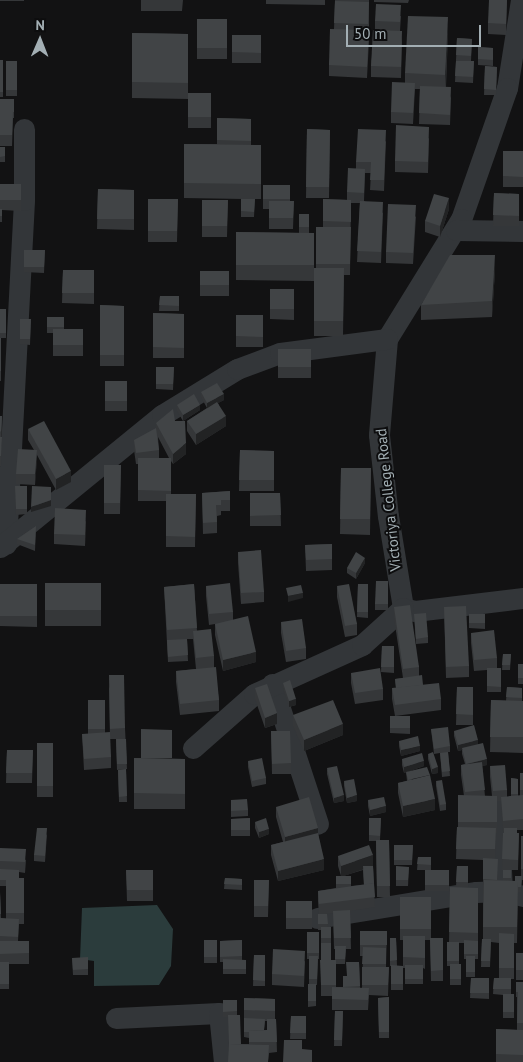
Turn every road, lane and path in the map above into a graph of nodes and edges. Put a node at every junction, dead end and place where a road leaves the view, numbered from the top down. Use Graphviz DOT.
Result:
graph roads {
  1 [pos="521,0"];
  2 [pos="24,129"];
  3 [pos="456,230"];
  4 [pos="523,231"];
  5 [pos="387,339"];
  6 [pos="3,546"];
  7 [pos="523,598"];
  8 [pos="403,608"];
  9 [pos="272,684"];
  10 [pos="193,748"];
  11 [pos="498,806"];
  12 [pos="318,824"];
  13 [pos="502,891"];
  14 [pos="523,896"];
  15 [pos="317,918"];
  16 [pos="116,1018"];
  17 [pos="224,1062"];
  1 -- 3 [label="street, Victoriya College Road"];
  2 -- 6 [label="street"];
  3 -- 4 [label="street"];
  3 -- 5 [label="street, Victoriya College Road"];
  5 -- 6 [label="street"];
  5 -- 8 [label="street, Victoriya College Road"];
  7 -- 8 [label="street"];
  8 -- 9 [label="street"];
  9 -- 10 [label="street"];
  9 -- 12 [label="street"];
  11 -- 13 [label="street"];
  13 -- 14 [label="street"];
  13 -- 15 [label="street"];
  16 -- 17 [label="street"];
}
